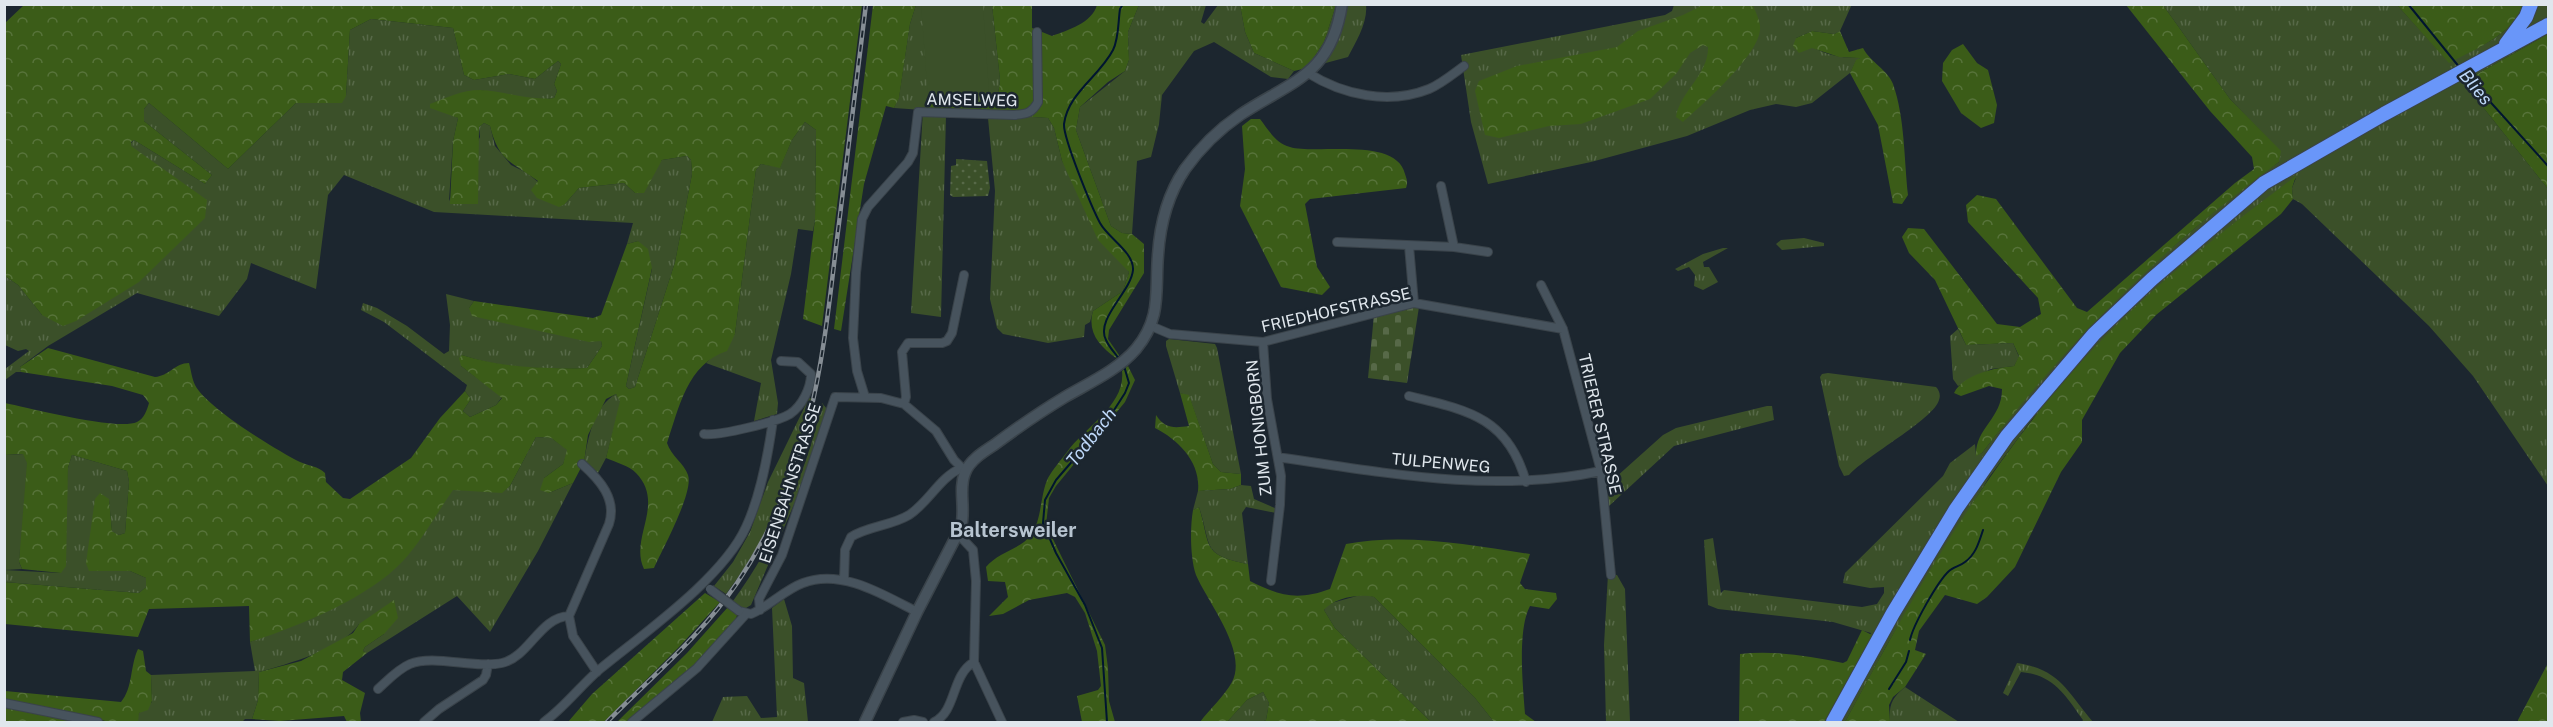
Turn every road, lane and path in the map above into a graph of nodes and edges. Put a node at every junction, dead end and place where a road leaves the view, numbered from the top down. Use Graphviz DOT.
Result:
graph roads {
  1 [pos="1342,4"];
  2 [pos="2531,4"];
  3 [pos="2548,25"];
  4 [pos="1037,32"];
  5 [pos="2500,49"];
  6 [pos="1464,66"];
  7 [pos="1308,73"];
  8 [pos="1441,186"];
  9 [pos="1337,242"];
  10 [pos="1409,246"];
  11 [pos="1454,247"];
  12 [pos="1488,252"];
  13 [pos="964,275"];
  14 [pos="1541,285"];
  15 [pos="1414,303"];
  16 [pos="1151,326"];
  17 [pos="1563,329"];
  18 [pos="1263,342"];
  19 [pos="782,361"];
  20 [pos="1409,396"];
  21 [pos="865,397"];
  22 [pos="904,404"];
  23 [pos="773,420"];
  24 [pos="704,434"];
  25 [pos="1278,457"];
  26 [pos="582,464"];
  27 [pos="963,470"];
  28 [pos="1601,471"];
  29 [pos="1526,482"];
  30 [pos="958,534"];
  31 [pos="1611,575"];
  32 [pos="844,580"];
  33 [pos="1271,582"];
  34 [pos="702,584"];
  35 [pos="760,610"];
  36 [pos="917,612"];
  37 [pos="743,613"];
  38 [pos="569,616"];
  39 [pos="974,662"];
  40 [pos="488,664"];
  41 [pos="597,672"];
  42 [pos="378,689"];
  43 [pos="4,703"];
  44 [pos="98,723"];
  45 [pos="424,723"];
  46 [pos="544,723"];
  47 [pos="632,723"];
  48 [pos="865,723"];
  49 [pos="903,723"];
  50 [pos="923,723"];
  51 [pos="934,723"];
  52 [pos="1002,723"];
  53 [pos="1833,723"];
  1 -- 7 [label="main road"];
  2 -- 5 [label="highway"];
  3 -- 5 [label="highway"];
  4 -- 21 [label="street, AMSELWEG"];
  5 -- 53 [label="highway"];
  6 -- 7 [label="street"];
  7 -- 16 [label="main road"];
  8 -- 11 [label="street"];
  9 -- 10 [label="street"];
  10 -- 11 [label="street"];
  10 -- 15 [label="street"];
  11 -- 12 [label="street"];
  13 -- 22 [label="street"];
  14 -- 17 [label="street, TRIERER STRASSE"];
  15 -- 17 [label="street, FRIEDHOFSTRASSE"];
  15 -- 18 [label="street, FRIEDHOFSTRASSE"];
  16 -- 18 [label="street, FRIEDHOFSTRASSE"];
  16 -- 27 [label="main road"];
  17 -- 28 [label="street, TRIERER STRASSE"];
  18 -- 25 [label="street, ZUM HONIGBORN"];
  19 -- 23 [label="street"];
  20 -- 29 [label="street"];
  21 -- 22 [label="street"];
  21 -- 35 [label="street, EISENBAHNSTRASSE"];
  22 -- 27 [label="street"];
  23 -- 24 [label="street"];
  23 -- 34 [label="street"];
  25 -- 29 [label="street, TULPENWEG"];
  25 -- 33 [label="street, ZUM HONIGBORN"];
  26 -- 38 [label="street"];
  27 -- 30 [label="main road"];
  27 -- 32 [label="street"];
  28 -- 29 [label="street, TULPENWEG"];
  28 -- 31 [label="street, TRIERER STRASSE"];
  30 -- 36 [label="main road"];
  30 -- 39 [label="street"];
  32 -- 35 [label="street"];
  32 -- 36 [label="street"];
  34 -- 37 [label="street, bridge"];
  34 -- 41 [label="street"];
  35 -- 37 [label="street"];
  36 -- 48 [label="main road"];
  37 -- 47 [label="street"];
  38 -- 40 [label="street"];
  38 -- 41 [label="street"];
  39 -- 51 [label="street"];
  39 -- 52 [label="street"];
  40 -- 42 [label="street"];
  40 -- 45 [label="street"];
  41 -- 46 [label="street"];
  43 -- 44 [label="street"];
  49 -- 50 [label="street"];
}
